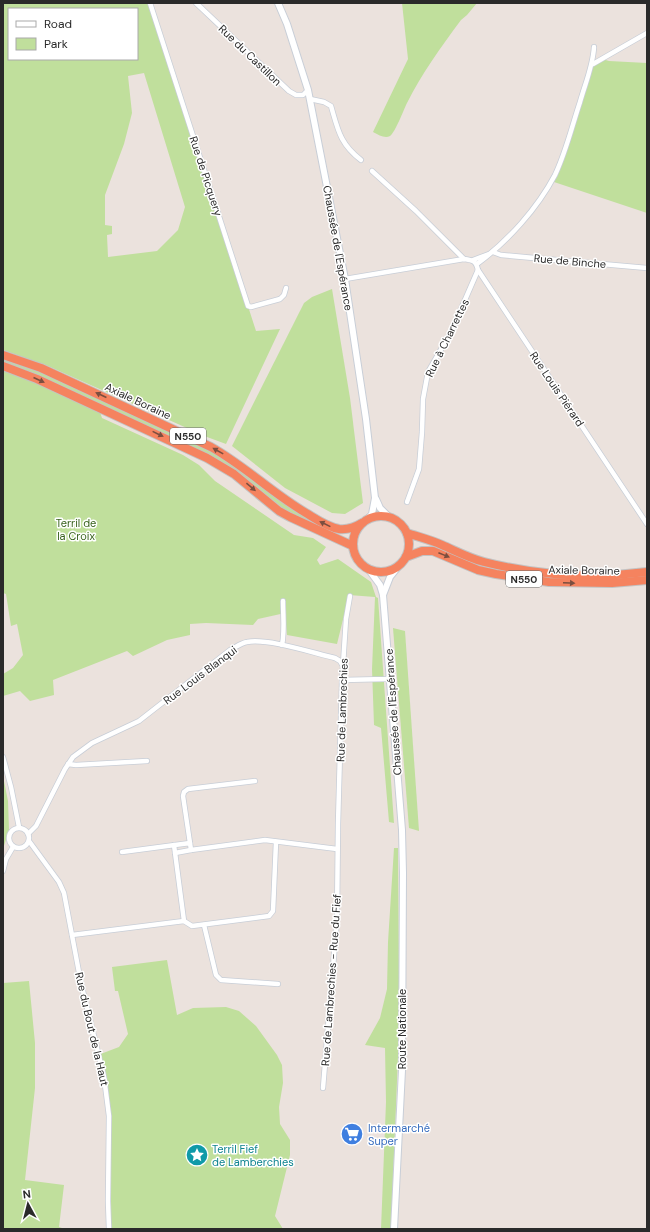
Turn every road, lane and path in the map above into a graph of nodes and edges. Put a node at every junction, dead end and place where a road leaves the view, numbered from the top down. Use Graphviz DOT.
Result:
graph roads {
  1 [pos="150,3"];
  2 [pos="196,3"];
  3 [pos="278,3"];
  4 [pos="647,33"];
  5 [pos="594,47"];
  6 [pos="593,64"];
  7 [pos="308,90"];
  8 [pos="310,99"];
  9 [pos="361,160"];
  10 [pos="372,171"];
  11 [pos="492,253"];
  12 [pos="464,260"];
  13 [pos="473,260"];
  14 [pos="477,264"];
  15 [pos="647,268"];
  16 [pos="478,270"];
  17 [pos="345,279"];
  18 [pos="286,288"];
  19 [pos="3,354"];
  20 [pos="3,366"];
  21 [pos="375,498"];
  22 [pos="407,502"];
  23 [pos="389,517"];
  24 [pos="364,522"];
  25 [pos="647,524"];
  26 [pos="407,533"];
  27 [pos="353,546"];
  28 [pos="406,557"];
  29 [pos="398,567"];
  30 [pos="369,570"];
  31 [pos="647,572"];
  32 [pos="647,580"];
  33 [pos="383,595"];
  34 [pos="350,596"];
  35 [pos="283,601"];
  36 [pos="282,645"];
  37 [pos="343,666"];
  38 [pos="391,677"];
  39 [pos="342,680"];
  40 [pos="3,757"];
  41 [pos="146,761"];
  42 [pos="68,764"];
  43 [pos="254,781"];
  44 [pos="338,824"];
  45 [pos="19,827"];
  46 [pos="402,830"];
  47 [pos="28,834"];
  48 [pos="29,841"];
  49 [pos="190,842"];
  50 [pos="276,842"];
  51 [pos="174,845"];
  52 [pos="13,847"];
  53 [pos="338,849"];
  54 [pos="191,850"];
  55 [pos="122,852"];
  56 [pos="175,853"];
  57 [pos="3,871"];
  58 [pos="184,922"];
  59 [pos="204,924"];
  60 [pos="72,934"];
  61 [pos="278,984"];
  62 [pos="323,1088"];
  63 [pos="109,1229"];
  64 [pos="394,1229"];
  1 -- 18 [label="street, Rue de Picquery"];
  2 -- 7 [label="street, Rue du Castillon"];
  3 -- 7 [label="main road, Chaussée de l'Espérance"];
  4 -- 6 [label="street"];
  5 -- 6 [label="street"];
  6 -- 11 [label="street"];
  7 -- 8 [label="main road, Chaussée de l'Espérance"];
  8 -- 9 [label="street"];
  8 -- 17 [label="main road, Chaussée de l'Espérance"];
  10 -- 12 [label="street"];
  11 -- 13 [label="street"];
  11 -- 14 [label="street"];
  11 -- 15 [label="street, Rue de Binche"];
  12 -- 13 [label="street"];
  12 -- 17 [label="street"];
  13 -- 14 [label="street"];
  14 -- 16 [label="street, Rue Louis Piérard"];
  16 -- 22 [label="street, Rue à Charrettes"];
  16 -- 25 [label="street, Rue Louis Piérard"];
  17 -- 21 [label="main road, Chaussée de l'Espérance"];
  24 -- 19 [label="highway, Axiale Boraine / N550, one-way"];
  20 -- 27 [label="highway, Axiale Boraine / N550, one-way"];
  21 -- 23 [label="main road"];
  21 -- 24 [label="main road"];
  23 -- 24 [label="highway, N550"];
  23 -- 26 [label="highway, N550"];
  24 -- 27 [label="highway"];
  26 -- 28 [label="highway"];
  26 -- 31 [label="highway, Axiale Boraine / N550"];
  27 -- 30 [label="highway"];
  28 -- 29 [label="highway"];
  28 -- 32 [label="highway, Axiale Boraine / N550, one-way"];
  29 -- 30 [label="highway"];
  29 -- 33 [label="main road"];
  30 -- 33 [label="main road"];
  33 -- 38 [label="main road, Chaussée de l'Espérance"];
  34 -- 37 [label="street, Rue de Lambrechies"];
  35 -- 36 [label="street"];
  36 -- 37 [label="street, Rue Louis Blanqui"];
  36 -- 42 [label="street, Rue Louis Blanqui"];
  37 -- 39 [label="street, Rue de Lambrechies"];
  38 -- 39 [label="street"];
  38 -- 46 [label="main road, Chaussée de l'Espérance"];
  39 -- 44 [label="street, Rue de Lambrechies"];
  40 -- 45 [label="street"];
  41 -- 42 [label="street"];
  42 -- 47 [label="street, Rue Louis Blanqui"];
  43 -- 49 [label="street"];
  44 -- 53 [label="street, Rue de Lambrechies - Rue du Fief"];
  45 -- 47 [label="street"];
  45 -- 52 [label="street"];
  46 -- 64 [label="main road, Route Nationale"];
  47 -- 48 [label="street"];
  48 -- 52 [label="street"];
  48 -- 60 [label="street, Rue du Bout de la Haut"];
  49 -- 51 [label="street"];
  49 -- 54 [label="street"];
  50 -- 53 [label="street"];
  50 -- 54 [label="street"];
  50 -- 59 [label="street"];
  51 -- 55 [label="street"];
  51 -- 56 [label="street"];
  52 -- 57 [label="street"];
  53 -- 62 [label="street, Rue de Lambrechies - Rue du Fief"];
  54 -- 56 [label="street"];
  56 -- 58 [label="street"];
  58 -- 59 [label="street"];
  58 -- 60 [label="street"];
  59 -- 61 [label="street"];
  60 -- 63 [label="street, Rue du Bout de la Haut"];
}
